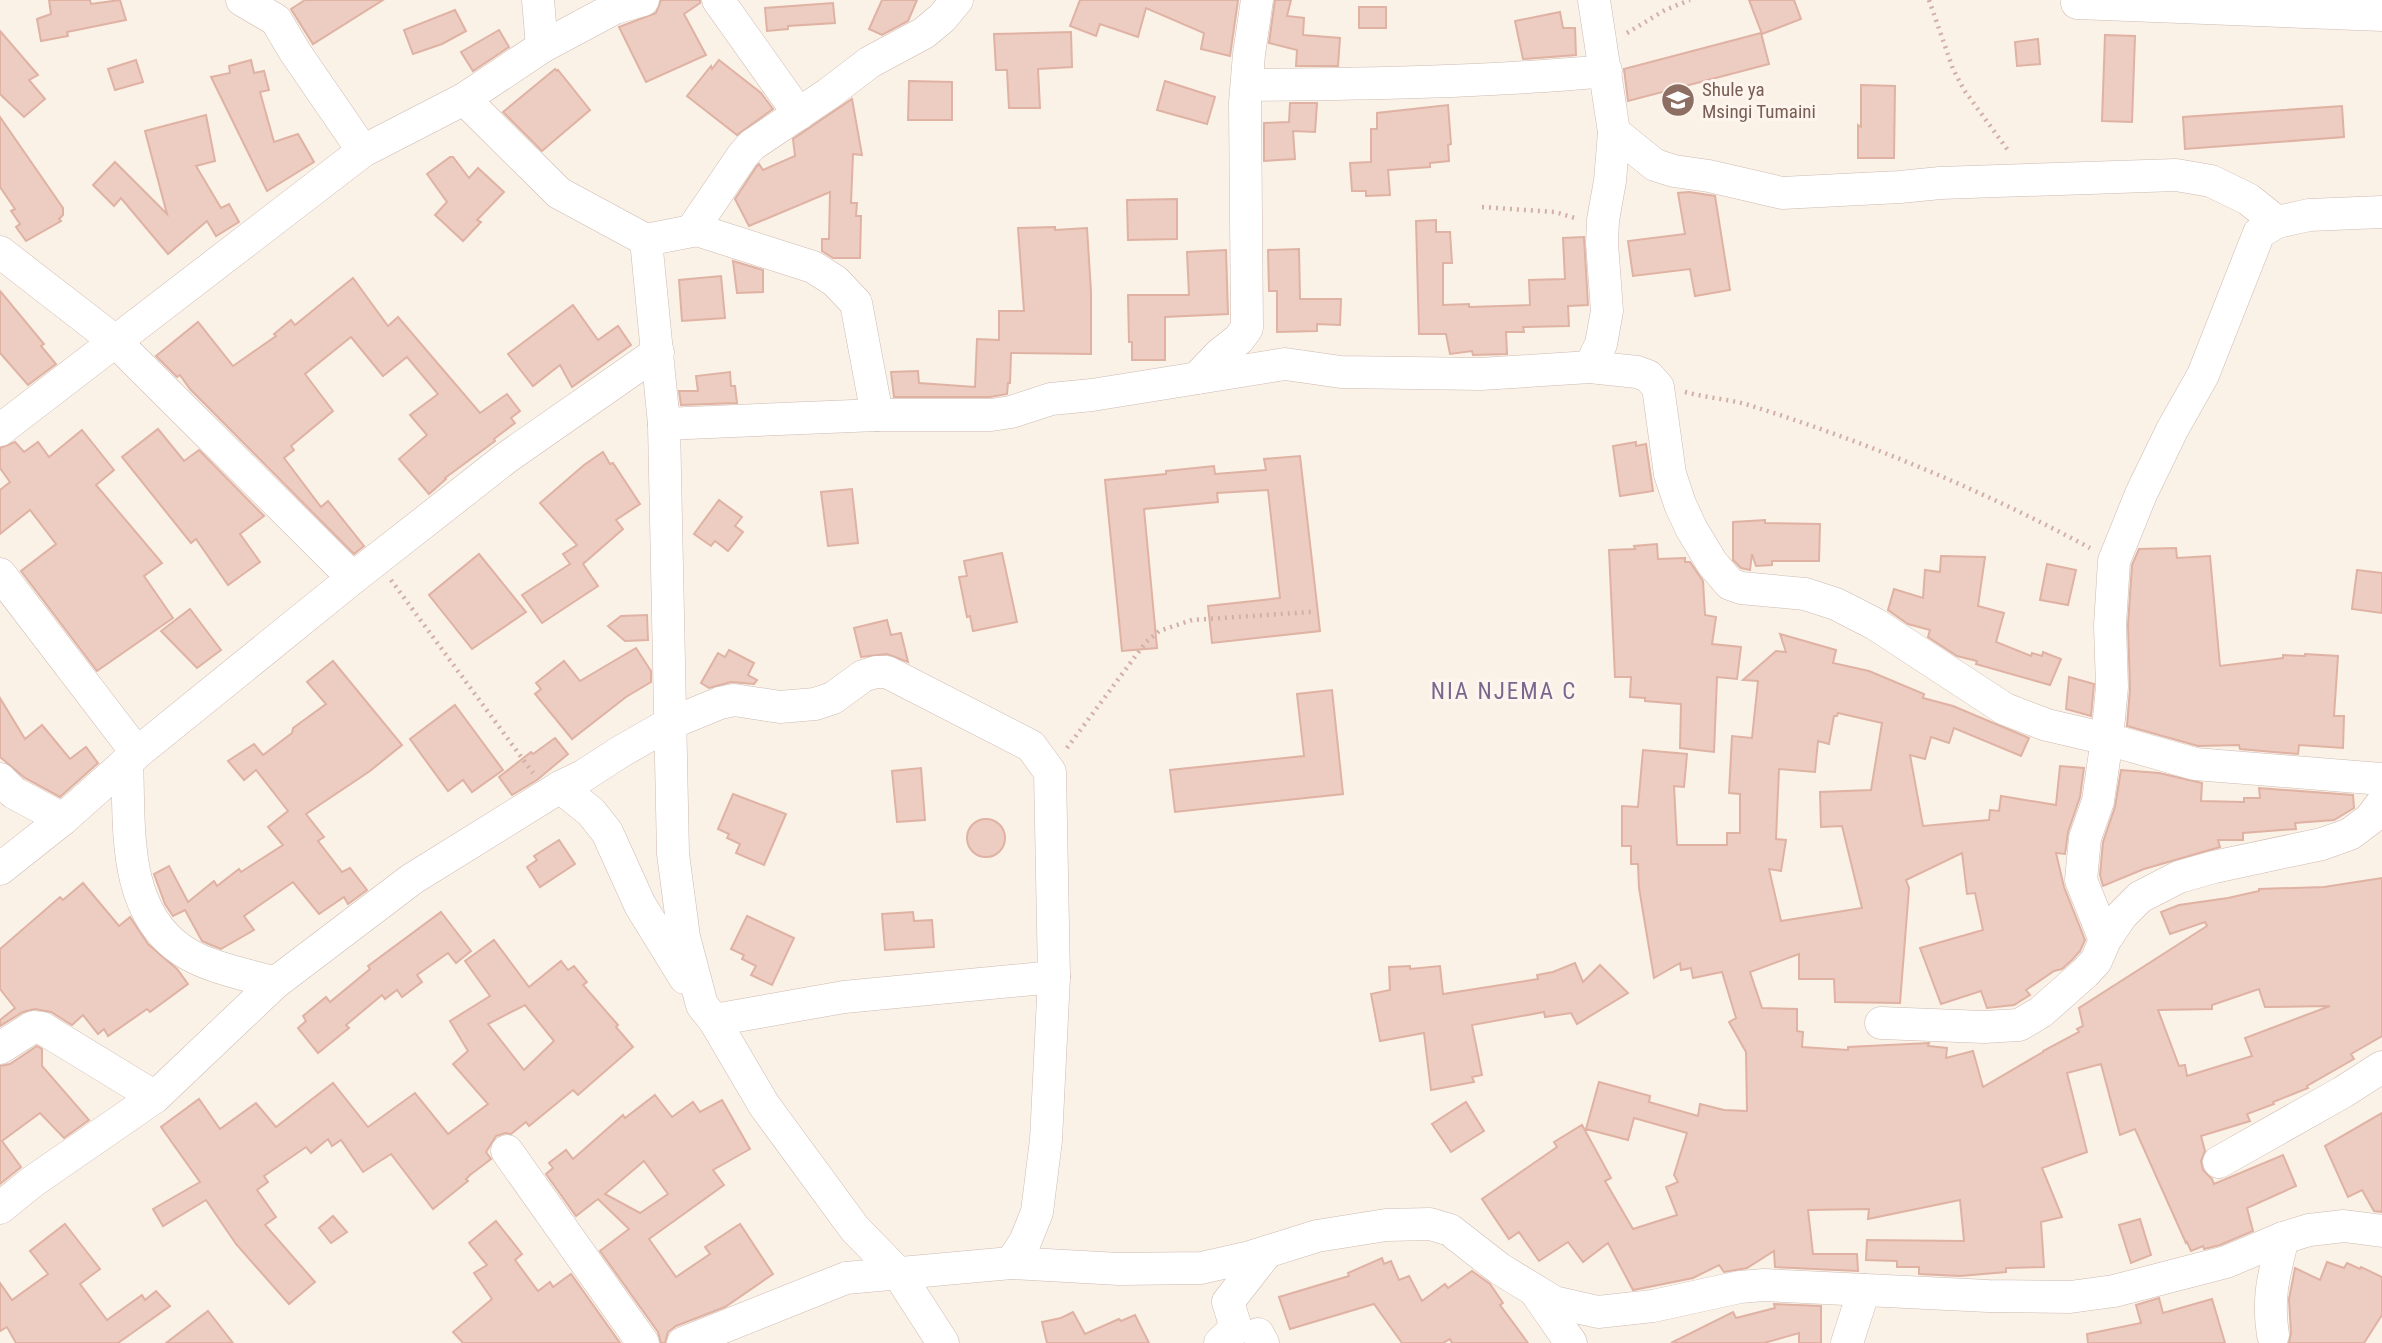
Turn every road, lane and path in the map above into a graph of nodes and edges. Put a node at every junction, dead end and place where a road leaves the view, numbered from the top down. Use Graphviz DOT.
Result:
graph roads {
  1 [pos="242,0"];
  2 [pos="538,0"];
  3 [pos="643,0"];
  4 [pos="718,0"];
  5 [pos="957,0"];
  6 [pos="1257,0"];
  7 [pos="1594,0"];
  8 [pos="1690,0"];
  9 [pos="1929,0"];
  10 [pos="2077,3"];
  11 [pos="2382,15"];
  12 [pos="542,47"];
  13 [pos="1604,60"];
  14 [pos="1247,85"];
  15 [pos="464,99"];
  16 [pos="799,114"];
  17 [pos="1614,132"];
  18 [pos="363,151"];
  19 [pos="2028,180"];
  20 [pos="1482,207"];
  21 [pos="2382,212"];
  22 [pos="1603,220"];
  23 [pos="2277,222"];
  24 [pos="692,230"];
  25 [pos="646,240"];
  26 [pos="0,252"];
  27 [pos="1247,328"];
  28 [pos="115,341"];
  29 [pos="658,352"];
  30 [pos="1285,364"];
  31 [pos="1590,367"];
  32 [pos="1197,378"];
  33 [pos="1654,381"];
  34 [pos="877,415"];
  35 [pos="664,424"];
  36 [pos="0,430"];
  37 [pos="2114,561"];
  38 [pos="365,568"];
  39 [pos="0,574"];
  40 [pos="1311,612"];
  41 [pos="669,724"];
  42 [pos="2107,739"];
  43 [pos="132,757"];
  44 [pos="1050,772"];
  45 [pos="0,779"];
  46 [pos="2382,779"];
  47 [pos="555,791"];
  48 [pos="2382,803"];
  49 [pos="63,819"];
  50 [pos="0,869"];
  51 [pos="2105,940"];
  52 [pos="1054,977"];
  53 [pos="275,983"];
  54 [pos="708,1013"];
  55 [pos="1881,1023"];
  56 [pos="0,1048"];
  57 [pos="2382,1067"];
  58 [pos="155,1097"];
  59 [pos="507,1152"];
  60 [pos="2219,1162"];
  61 [pos="0,1208"];
  62 [pos="2382,1231"];
  63 [pos="2283,1238"];
  64 [pos="1267,1252"];
  65 [pos="1011,1263"];
  66 [pos="898,1273"];
  67 [pos="1864,1290"];
  68 [pos="1535,1291"];
  69 [pos="2273,1335"];
  70 [pos="643,1343"];
  71 [pos="684,1343"];
  72 [pos="943,1343"];
  73 [pos="1220,1343"];
  74 [pos="1571,1343"];
  75 [pos="1847,1343"];
  1 -- 18 [label="street"];
  2 -- 12 [label="street"];
  3 -- 12 [label="street"];
  4 -- 16 [label="street"];
  5 -- 16 [label="street"];
  6 -- 14 [label="street"];
  7 -- 13 [label="street"];
  8 -- 13 [label="path"];
  9 -- 19 [label="path"];
  10 -- 11 [label="street"];
  12 -- 15 [label="street"];
  13 -- 14 [label="street"];
  13 -- 17 [label="street"];
  14 -- 27 [label="street"];
  15 -- 18 [label="street"];
  15 -- 25 [label="street"];
  16 -- 24 [label="street"];
  17 -- 19 [label="street"];
  17 -- 22 [label="street"];
  18 -- 28 [label="street"];
  19 -- 23 [label="street"];
  20 -- 22 [label="path"];
  21 -- 23 [label="street"];
  22 -- 31 [label="street"];
  23 -- 37 [label="street"];
  24 -- 25 [label="street"];
  24 -- 34 [label="street"];
  25 -- 29 [label="street"];
  26 -- 28 [label="street"];
  27 -- 30 [label="street"];
  27 -- 32 [label="street"];
  28 -- 36 [label="street"];
  28 -- 38 [label="street"];
  29 -- 35 [label="street"];
  29 -- 38 [label="street"];
  30 -- 31 [label="street"];
  30 -- 32 [label="street"];
  31 -- 33 [label="street"];
  32 -- 34 [label="street"];
  33 -- 37 [label="path"];
  33 -- 42 [label="street"];
  34 -- 35 [label="street"];
  35 -- 41 [label="street"];
  37 -- 42 [label="street"];
  38 -- 43 [label="street"];
  38 -- 47 [label="path"];
  39 -- 43 [label="street"];
  40 -- 44 [label="path"];
  41 -- 44 [label="street"];
  41 -- 47 [label="street"];
  41 -- 54 [label="street"];
  42 -- 46 [label="street"];
  42 -- 51 [label="street"];
  43 -- 49 [label="street"];
  43 -- 53 [label="street"];
  44 -- 52 [label="street"];
  45 -- 49 [label="street"];
  47 -- 53 [label="street"];
  47 -- 54 [label="street"];
  48 -- 51 [label="street"];
  49 -- 50 [label="street"];
  51 -- 55 [label="street"];
  52 -- 54 [label="street"];
  52 -- 65 [label="street"];
  53 -- 58 [label="street"];
  54 -- 66 [label="street"];
  56 -- 58 [label="street"];
  57 -- 60 [label="street"];
  58 -- 61 [label="street"];
  59 -- 70 [label="street"];
  62 -- 63 [label="street"];
  63 -- 67 [label="street"];
  63 -- 69 [label="street"];
  64 -- 65 [label="street"];
  64 -- 68 [label="street"];
  64 -- 73 [label="street"];
  65 -- 66 [label="street"];
  66 -- 71 [label="street"];
  66 -- 72 [label="street"];
  67 -- 68 [label="street"];
  67 -- 75 [label="street"];
  68 -- 74 [label="street"];
}
